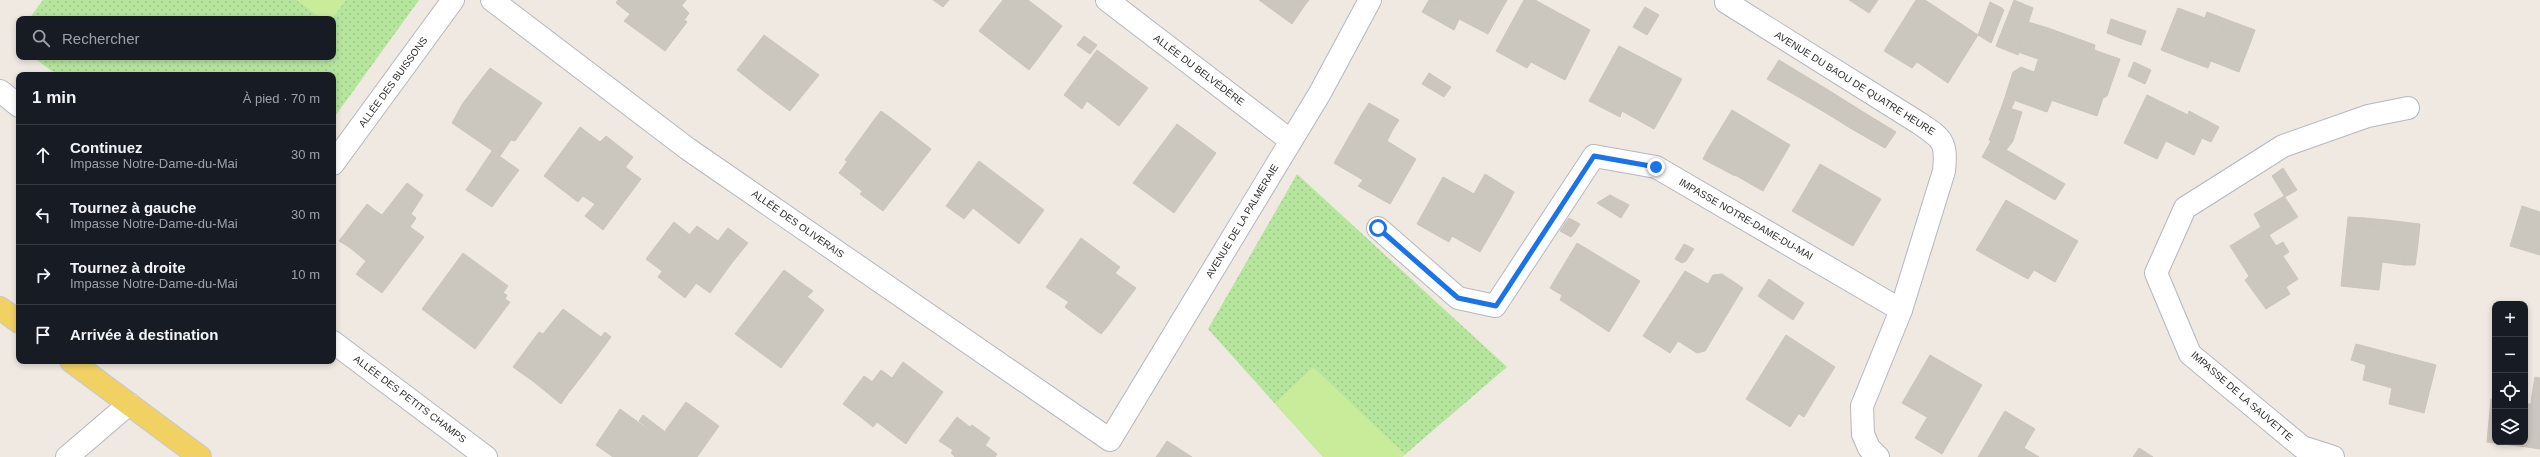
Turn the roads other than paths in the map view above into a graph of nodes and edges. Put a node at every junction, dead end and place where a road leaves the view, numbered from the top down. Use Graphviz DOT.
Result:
graph roads {
  1 [pos="453,0"];
  2 [pos="492,0"];
  3 [pos="1106,0"];
  4 [pos="1370,0"];
  5 [pos="1726,2"];
  6 [pos="0,91"];
  7 [pos="16,104"];
  8 [pos="2408,108"];
  9 [pos="1292,141"];
  10 [pos="336,160"];
  11 [pos="1378,228"];
  12 [pos="0,308"];
  13 [pos="1901,310"];
  14 [pos="16,320"];
  15 [pos="336,344"];
  16 [pos="75,364"];
  17 [pos="129,404"];
  18 [pos="1110,440"];
  19 [pos="67,457"];
  20 [pos="200,457"];
  21 [pos="486,457"];
  22 [pos="1878,457"];
  23 [pos="2333,457"];
  1 -- 10 [label="street, ALLÉE DES BUISSONS"];
  2 -- 18 [label="street, ALLÉE DES OLIVERAIS"];
  3 -- 9 [label="street, ALLÉE DU BELVÉDÈRE"];
  4 -- 9 [label="street, AVENUE DE LA PALMERAIE"];
  5 -- 13 [label="street, AVENUE DU BAOU DE QUATRE HEURE"];
  6 -- 7 [label="street"];
  8 -- 23 [label="street, IMPASSE DE LA SAUVETTE"];
  9 -- 18 [label="street, AVENUE DE LA PALMERAIE"];
  11 -- 13 [label="street, IMPASSE NOTRE-DAME-DU-MAI"];
  12 -- 14 [label="main road"];
  13 -- 22 [label="street, AVENUE DU BAOU DE QUATRE HEURE"];
  15 -- 21 [label="street, ALLÉE DES PETITS CHAMPS"];
  16 -- 17 [label="main road"];
  17 -- 19 [label="street"];
  17 -- 20 [label="main road"];
}
